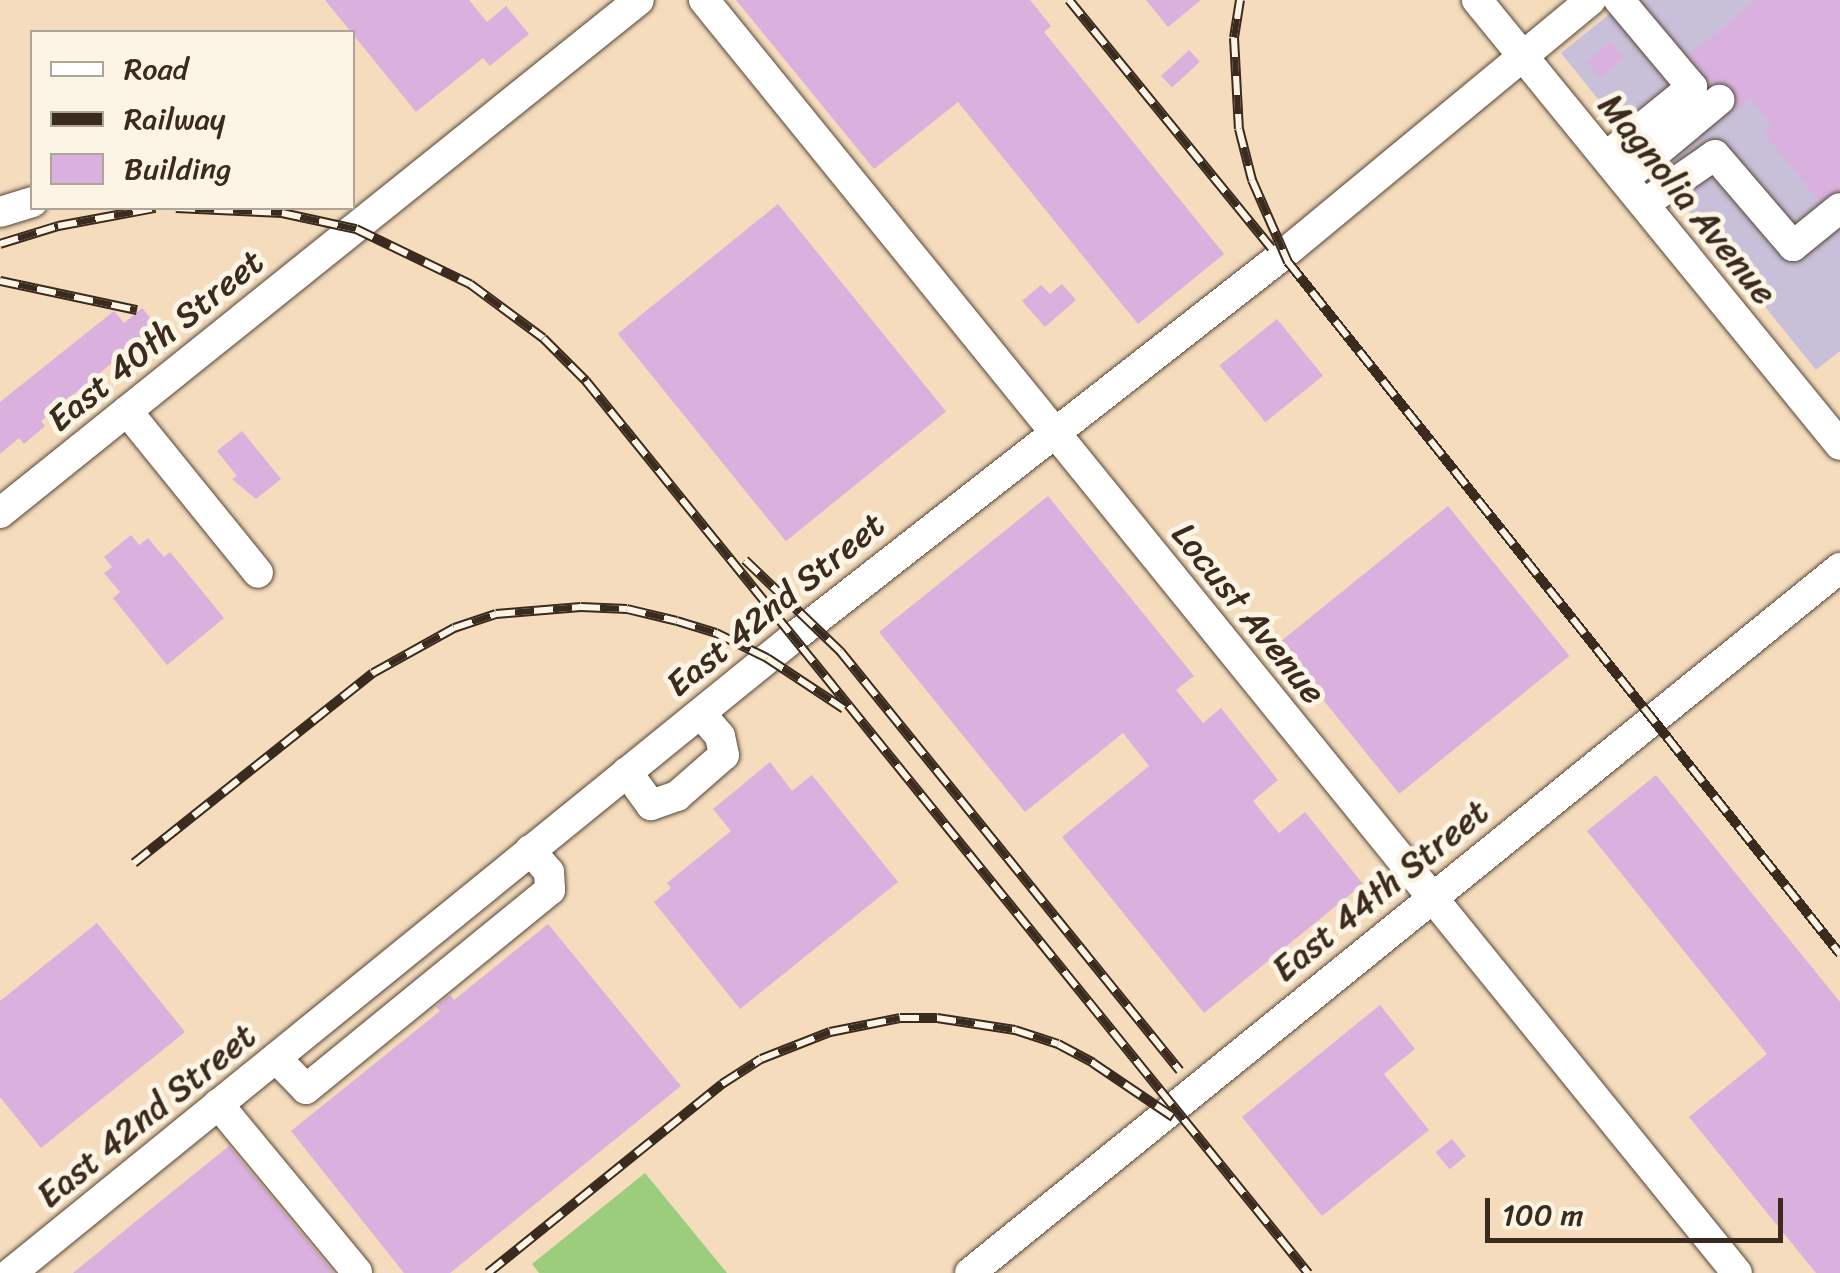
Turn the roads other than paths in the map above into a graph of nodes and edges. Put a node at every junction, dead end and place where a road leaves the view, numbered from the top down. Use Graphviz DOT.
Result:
graph roads {
  1 [pos="704,0"];
  2 [pos="1477,0"];
  3 [pos="1591,0"];
  4 [pos="1618,0"];
  5 [pos="631,2"];
  6 [pos="1523,55"];
  7 [pos="1719,100"];
  8 [pos="1615,168"];
  9 [pos="30,203"];
  10 [pos="1644,204"];
  11 [pos="1840,208"];
  12 [pos="0,212"];
  13 [pos="127,411"];
  14 [pos="1052,431"];
  15 [pos="1840,445"];
  16 [pos="0,513"];
  17 [pos="1840,568"];
  18 [pos="258,573"];
  19 [pos="700,713"];
  20 [pos="627,772"];
  21 [pos="530,850"];
  22 [pos="1431,896"];
  23 [pos="354,994"];
  24 [pos="388,1021"];
  25 [pos="276,1058"];
  26 [pos="218,1104"];
  27 [pos="357,1272"];
  28 [pos="11,1273"];
  29 [pos="970,1273"];
  30 [pos="1737,1273"];
  1 -- 14 [label="street, Locust Avenue"];
  2 -- 6 [label="street, Magnolia Avenue"];
  3 -- 6 [label="street, East 42nd Street"];
  4 -- 8 [label="street"];
  5 -- 13 [label="street, East 40th Street"];
  6 -- 8 [label="street, Magnolia Avenue"];
  6 -- 14 [label="street, East 42nd Street"];
  7 -- 8 [label="street"];
  8 -- 10 [label="street, Magnolia Avenue"];
  9 -- 12 [label="street"];
  10 -- 11 [label="street"];
  10 -- 15 [label="street, Magnolia Avenue"];
  13 -- 16 [label="street, East 40th Street"];
  13 -- 18 [label="street"];
  14 -- 19 [label="street, East 42nd Street"];
  14 -- 22 [label="street, Locust Avenue"];
  17 -- 22 [label="street, East 44th Street"];
  19 -- 20 [label="street, East 42nd Street"];
  19 -- 20 [label="street"];
  20 -- 21 [label="street, East 42nd Street"];
  21 -- 23 [label="street, East 42nd Street"];
  21 -- 24 [label="street"];
  22 -- 29 [label="street, East 44th Street"];
  22 -- 30 [label="street, Locust Avenue"];
  23 -- 24 [label="street"];
  23 -- 25 [label="street, East 42nd Street"];
  24 -- 25 [label="street"];
  25 -- 26 [label="street, East 42nd Street"];
  26 -- 27 [label="street"];
  26 -- 28 [label="street, East 42nd Street"];
}
